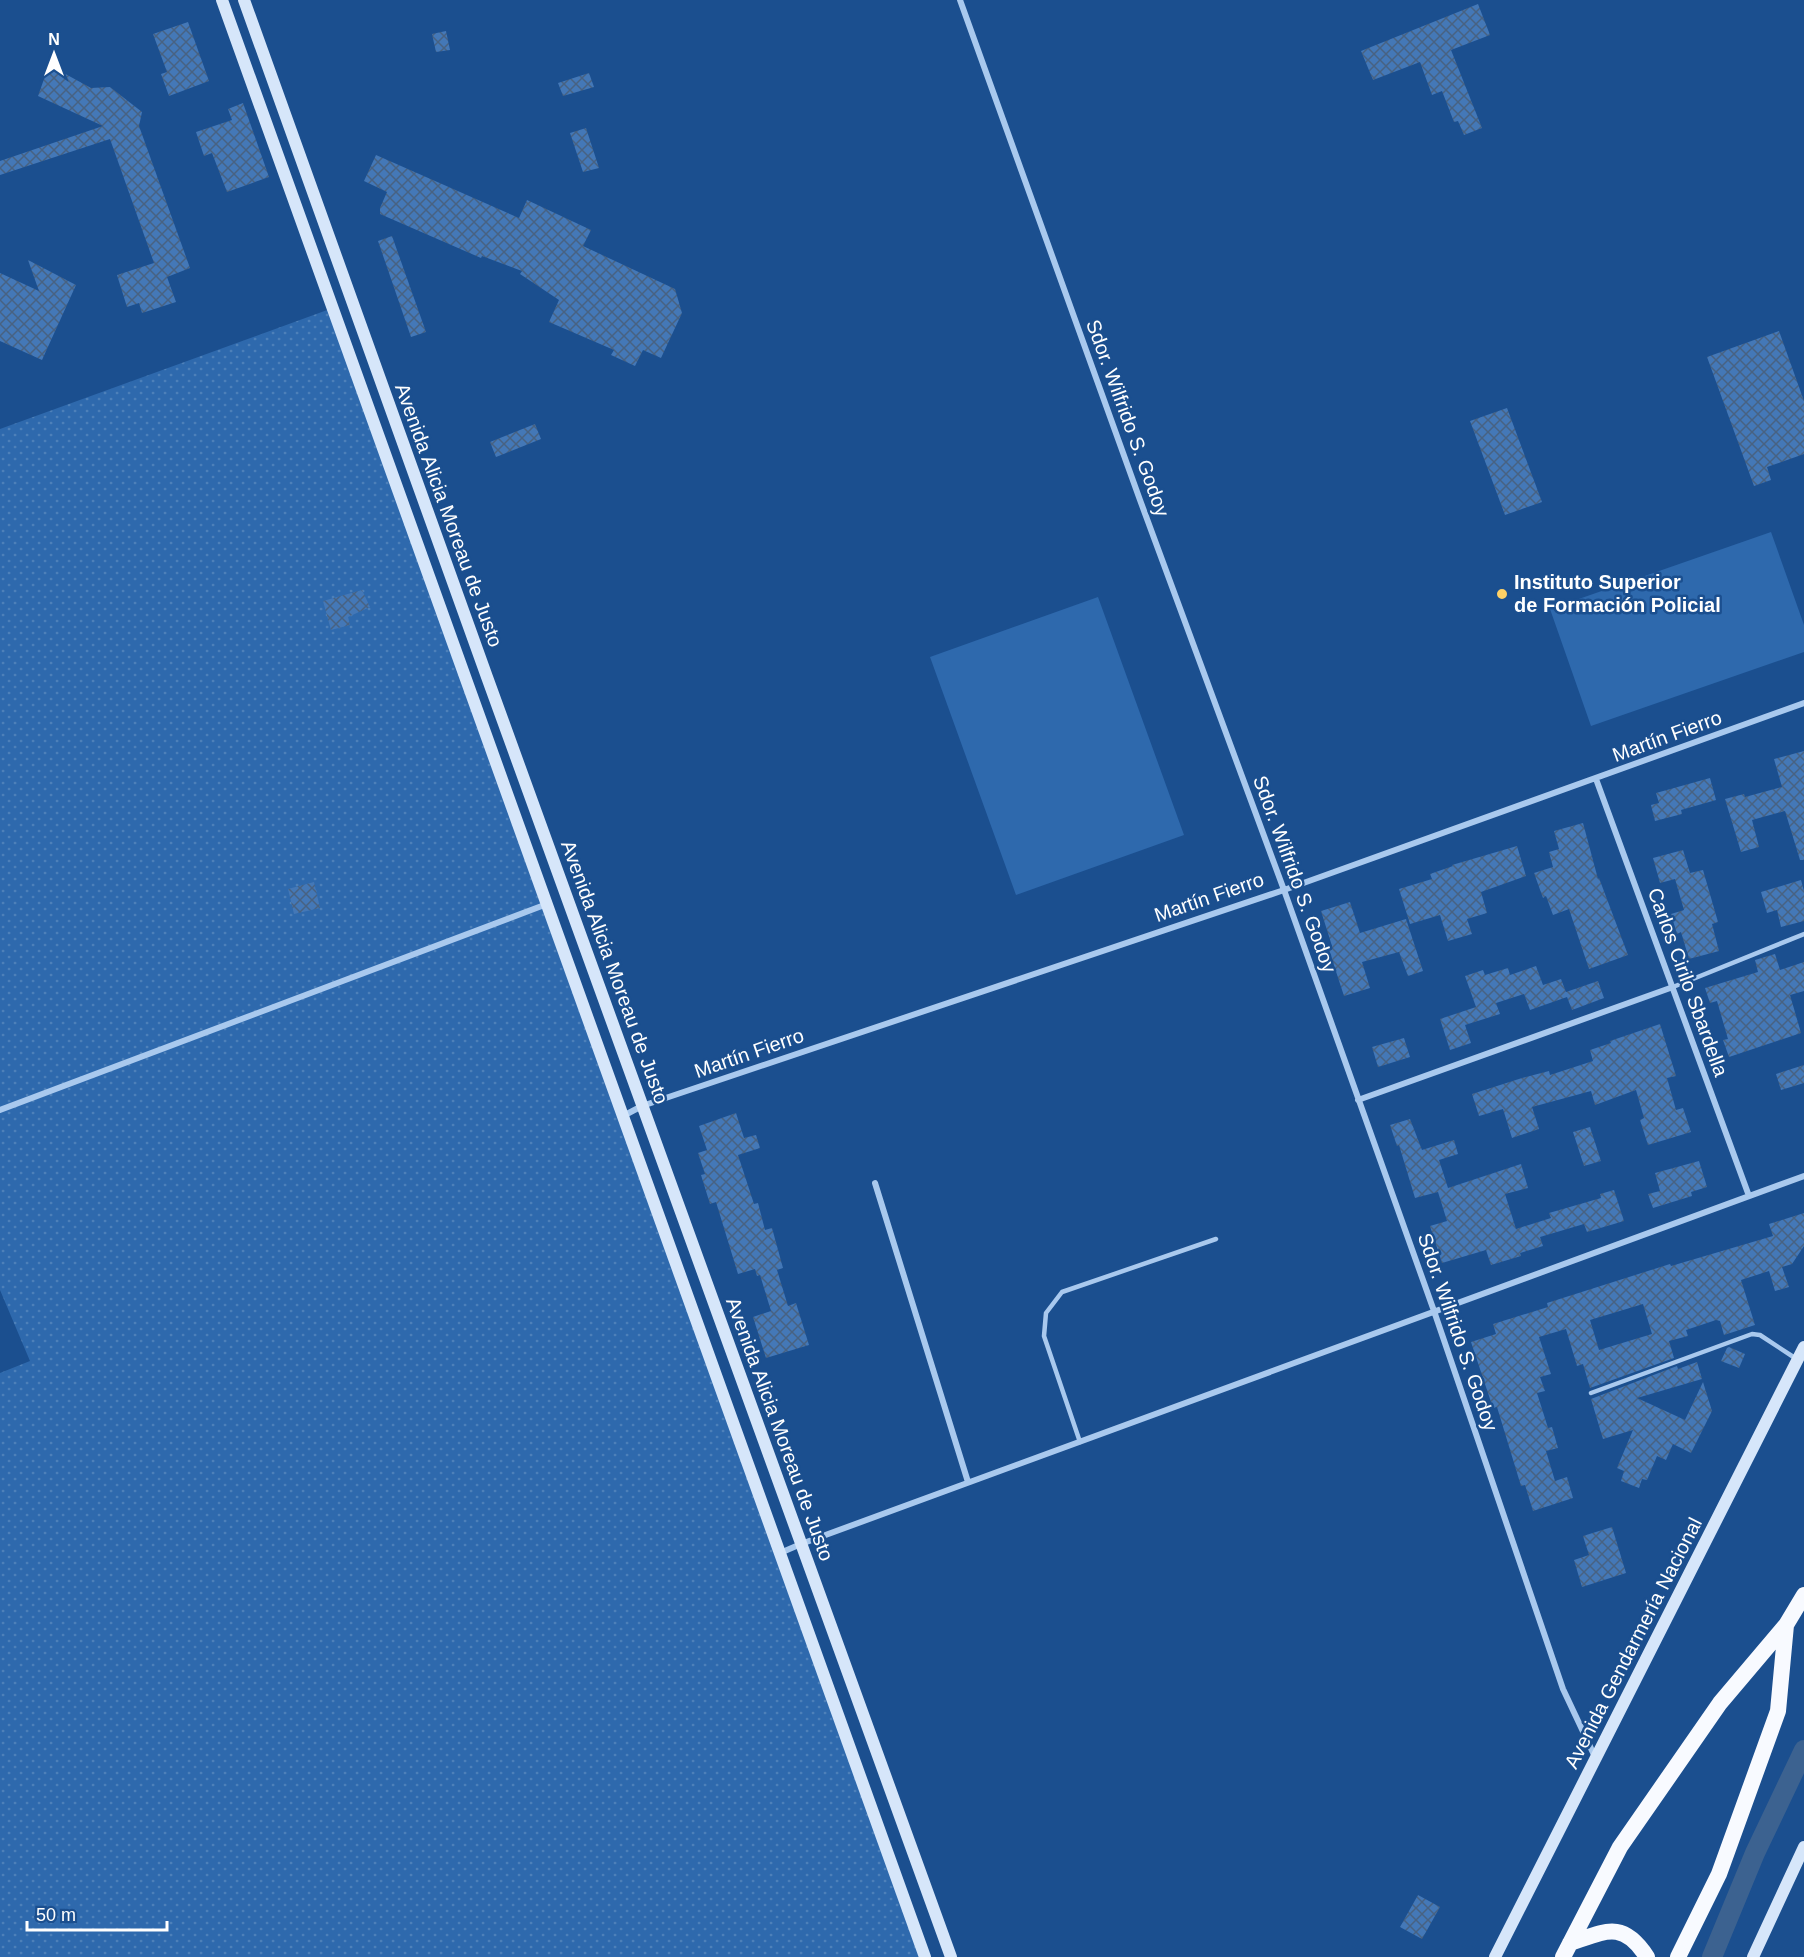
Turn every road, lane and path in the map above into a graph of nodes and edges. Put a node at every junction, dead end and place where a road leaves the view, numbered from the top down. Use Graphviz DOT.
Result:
graph roads {
  1 [pos="222,0"];
  2 [pos="244,0"];
  3 [pos="960,0"];
  4 [pos="1804,703"];
  5 [pos="1596,779"];
  6 [pos="1284,890"];
  7 [pos="547,904"];
  8 [pos="1804,934"];
  9 [pos="1672,987"];
  10 [pos="1358,1100"];
  11 [pos="642,1106"];
  12 [pos="0,1110"];
  13 [pos="623,1116"];
  14 [pos="1804,1176"];
  15 [pos="875,1183"];
  16 [pos="1749,1196"];
  17 [pos="1216,1239"];
  18 [pos="1434,1311"];
  19 [pos="1804,1347"];
  20 [pos="1798,1360"];
  21 [pos="1591,1393"];
  22 [pos="1080,1442"];
  23 [pos="968,1482"];
  24 [pos="801,1544"];
  25 [pos="780,1553"];
  26 [pos="1804,1595"];
  27 [pos="1786,1625"];
  28 [pos="1596,1759"];
  29 [pos="1804,1847"];
  30 [pos="1567,1950"];
  31 [pos="925,1957"];
  32 [pos="951,1957"];
  33 [pos="1495,1957"];
  34 [pos="1647,1957"];
  35 [pos="1678,1957"];
  36 [pos="1753,1957"];
  1 -- 7 [label="main road, Avenida Alicia Moreau de Justo"];
  2 -- 11 [label="main road, Avenida Alicia Moreau de Justo"];
  3 -- 6 [label="street, Sdor. Wilfrido S. Godoy"];
  4 -- 5 [label="street, Martín Fierro"];
  5 -- 6 [label="street, Martín Fierro"];
  5 -- 9 [label="street, Carlos Cirilo Sbardella"];
  6 -- 10 [label="street, Sdor. Wilfrido S. Godoy"];
  6 -- 11 [label="street, Martín Fierro"];
  7 -- 12 [label="street"];
  7 -- 13 [label="main road, Avenida Alicia Moreau de Justo"];
  8 -- 9 [label="lane"];
  9 -- 10 [label="street"];
  9 -- 16 [label="street, Carlos Cirilo Sbardella"];
  10 -- 18 [label="street, Sdor. Wilfrido S. Godoy"];
  11 -- 13 [label="street, Martín Fierro"];
  11 -- 24 [label="main road, Avenida Alicia Moreau de Justo"];
  13 -- 25 [label="main road, Avenida Alicia Moreau de Justo"];
  14 -- 16 [label="street"];
  15 -- 23 [label="street"];
  16 -- 18 [label="street"];
  17 -- 22 [label="lane"];
  18 -- 22 [label="street"];
  18 -- 28 [label="street, Sdor. Wilfrido S. Godoy"];
  19 -- 20 [label="main road, Avenida Gendarmería Nacional"];
  20 -- 21 [label="lane"];
  20 -- 28 [label="main road, Avenida Gendarmería Nacional"];
  22 -- 23 [label="street"];
  23 -- 24 [label="street"];
  24 -- 25 [label="street"];
  24 -- 32 [label="main road, Avenida Alicia Moreau de Justo"];
  25 -- 31 [label="main road, Avenida Alicia Moreau de Justo"];
  26 -- 27 [label="highway"];
  27 -- 30 [label="highway"];
  27 -- 35 [label="highway"];
  28 -- 33 [label="main road, Avenida Gendarmería Nacional"];
  29 -- 36 [label="main road"];
  30 -- 34 [label="highway"];
}
